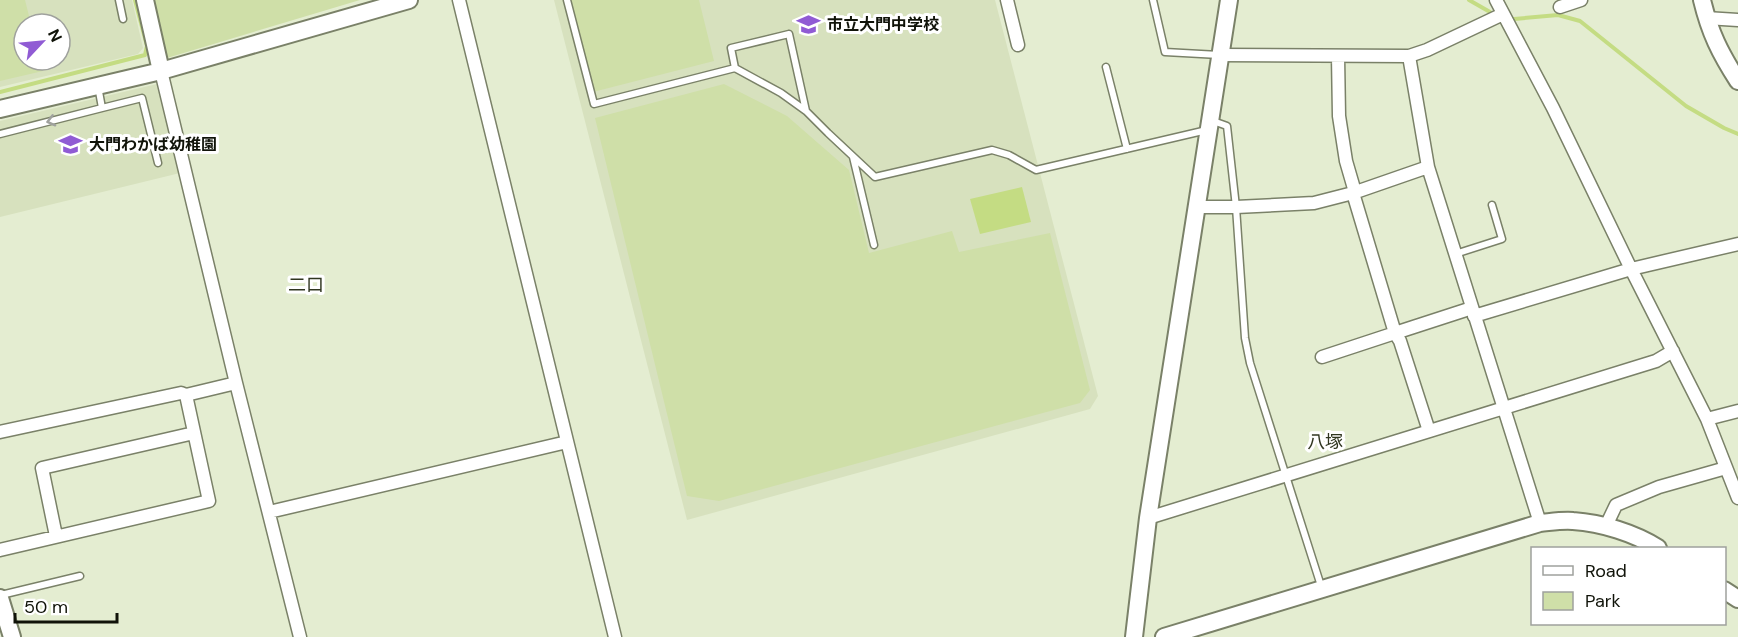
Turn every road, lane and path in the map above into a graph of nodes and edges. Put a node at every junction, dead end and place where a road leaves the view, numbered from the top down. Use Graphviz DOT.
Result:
graph roads {
  1 [pos="119,0"];
  2 [pos="145,0"];
  3 [pos="409,0"];
  4 [pos="459,0"];
  5 [pos="567,0"];
  6 [pos="1007,0"];
  7 [pos="1153,0"];
  8 [pos="1229,0"];
  9 [pos="1496,0"];
  10 [pos="1581,0"];
  11 [pos="1702,0"];
  12 [pos="1560,7"];
  13 [pos="1503,14"];
  14 [pos="1706,18"];
  15 [pos="123,19"];
  16 [pos="1738,20"];
  17 [pos="1018,45"];
  18 [pos="1219,55"];
  19 [pos="1338,56"];
  20 [pos="1409,56"];
  21 [pos="1106,67"];
  22 [pos="735,68"];
  23 [pos="161,70"];
  24 [pos="1738,81"];
  25 [pos="98,86"];
  26 [pos="102,108"];
  27 [pos="0,109"];
  28 [pos="806,111"];
  29 [pos="1208,124"];
  30 [pos="0,134"];
  31 [pos="1127,149"];
  32 [pos="853,156"];
  33 [pos="158,162"];
  34 [pos="1428,167"];
  35 [pos="1354,192"];
  36 [pos="1492,205"];
  37 [pos="1196,207"];
  38 [pos="1236,207"];
  39 [pos="1738,244"];
  40 [pos="874,245"];
  41 [pos="1455,254"];
  42 [pos="1631,269"];
  43 [pos="1473,312"];
  44 [pos="1395,333"];
  45 [pos="1673,351"];
  46 [pos="1322,357"];
  47 [pos="236,383"];
  48 [pos="186,395"];
  49 [pos="1504,408"];
  50 [pos="1738,411"];
  51 [pos="1707,419"];
  52 [pos="1429,431"];
  53 [pos="0,432"];
  54 [pos="194,433"];
  55 [pos="567,442"];
  56 [pos="1726,468"];
  57 [pos="1286,476"];
  58 [pos="1738,498"];
  59 [pos="269,512"];
  60 [pos="1148,518"];
  61 [pos="1540,523"];
  62 [pos="1606,526"];
  63 [pos="56,536"];
  64 [pos="1655,547"];
  65 [pos="0,550"];
  66 [pos="80,576"];
  67 [pos="1322,589"];
  68 [pos="0,597"];
  69 [pos="12,637"];
  70 [pos="300,637"];
  71 [pos="615,637"];
  72 [pos="1134,637"];
  73 [pos="1164,637"];
  1 -- 15 [label="lane"];
  2 -- 23 [label="street"];
  3 -- 23 [label="street"];
  4 -- 55 [label="street"];
  5 -- 22 [label="lane"];
  6 -- 17 [label="street"];
  7 -- 18 [label="lane"];
  8 -- 18 [label="street"];
  9 -- 13 [label="street"];
  10 -- 12 [label="street"];
  11 -- 14 [label="street"];
  13 -- 20 [label="street"];
  13 -- 42 [label="street"];
  14 -- 16 [label="street"];
  14 -- 24 [label="street"];
  18 -- 19 [label="street"];
  18 -- 29 [label="street"];
  19 -- 20 [label="street"];
  19 -- 35 [label="street"];
  20 -- 34 [label="street"];
  21 -- 31 [label="lane"];
  22 -- 28 [label="lane"];
  22 -- 28 [label="lane"];
  23 -- 25 [label="street"];
  23 -- 47 [label="street"];
  25 -- 26 [label="lane"];
  25 -- 27 [label="street"];
  26 -- 30 [label="lane, one-way"];
  26 -- 33 [label="lane"];
  28 -- 32 [label="lane"];
  29 -- 31 [label="lane"];
  29 -- 37 [label="street"];
  29 -- 38 [label="lane"];
  31 -- 32 [label="lane"];
  32 -- 40 [label="lane"];
  34 -- 35 [label="street"];
  34 -- 41 [label="street"];
  35 -- 38 [label="street"];
  35 -- 44 [label="street"];
  36 -- 41 [label="lane"];
  37 -- 38 [label="street"];
  37 -- 60 [label="street"];
  38 -- 57 [label="lane"];
  39 -- 42 [label="street"];
  41 -- 43 [label="street"];
  42 -- 43 [label="street"];
  42 -- 45 [label="street"];
  43 -- 44 [label="street"];
  43 -- 49 [label="street"];
  44 -- 46 [label="street"];
  44 -- 52 [label="street"];
  45 -- 49 [label="street"];
  45 -- 51 [label="street"];
  47 -- 48 [label="street"];
  47 -- 59 [label="street"];
  48 -- 53 [label="street"];
  48 -- 54 [label="street"];
  49 -- 52 [label="street"];
  49 -- 61 [label="street"];
  50 -- 51 [label="street"];
  51 -- 56 [label="street"];
  52 -- 57 [label="street"];
  54 -- 63 [label="street"];
  54 -- 63 [label="street"];
  55 -- 59 [label="street"];
  55 -- 71 [label="street"];
  56 -- 58 [label="street"];
  56 -- 62 [label="street"];
  57 -- 60 [label="street"];
  57 -- 67 [label="lane"];
  59 -- 70 [label="street"];
  60 -- 72 [label="street"];
  61 -- 62 [label="street"];
  61 -- 67 [label="street"];
  62 -- 64 [label="street"];
  63 -- 65 [label="street"];
  66 -- 68 [label="lane"];
  67 -- 73 [label="street"];
  68 -- 69 [label="street"];
}
